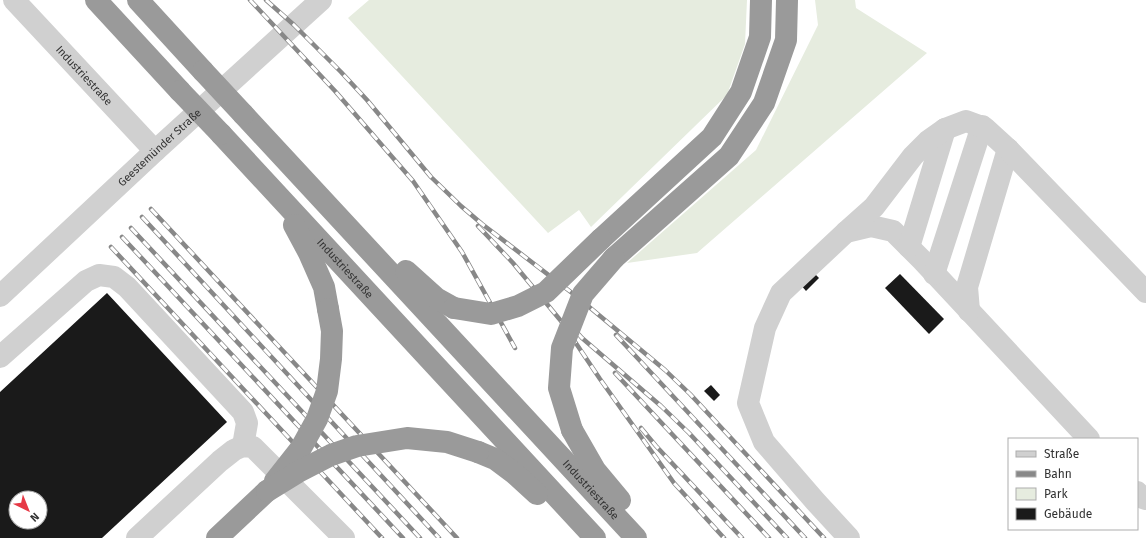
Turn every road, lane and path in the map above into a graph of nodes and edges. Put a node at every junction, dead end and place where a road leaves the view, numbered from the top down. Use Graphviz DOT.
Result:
graph roads {
  1 [pos="14,0"];
  2 [pos="96,0"];
  3 [pos="138,0"];
  4 [pos="321,0"];
  5 [pos="761,0"];
  6 [pos="788,0"];
  7 [pos="982,126"];
  8 [pos="945,129"];
  9 [pos="1008,149"];
  10 [pos="156,151"];
  11 [pos="314,189"];
  12 [pos="280,197"];
  13 [pos="846,232"];
  14 [pos="909,247"];
  15 [pos="934,274"];
  16 [pos="1146,292"];
  17 [pos="0,296"];
  18 [pos="969,311"];
  19 [pos="0,357"];
  20 [pos="1088,438"];
  21 [pos="243,446"];
  22 [pos="267,491"];
  23 [pos="1138,493"];
  24 [pos="1146,499"];
  25 [pos="137,538"];
  26 [pos="217,538"];
  27 [pos="344,538"];
  28 [pos="587,538"];
  29 [pos="595,538"];
  30 [pos="636,538"];
  31 [pos="651,538"];
  32 [pos="849,538"];
  1 -- 10 [label="street, Industriestraße"];
  2 -- 12 [label="highway, Industriestraße, bridge"];
  3 -- 11 [label="highway, Industriestraße, bridge"];
  4 -- 10 [label="street, Geestemünder Straße"];
  5 -- 11 [label="highway, bridge"];
  6 -- 31 [label="highway, bridge"];
  7 -- 8 [label="street"];
  7 -- 9 [label="street"];
  7 -- 15 [label="street"];
  8 -- 13 [label="street"];
  8 -- 14 [label="street"];
  9 -- 16 [label="street"];
  9 -- 18 [label="street"];
  10 -- 17 [label="street, Geestemünder Straße"];
  11 -- 30 [label="highway, Industriestraße"];
  12 -- 22 [label="highway, bridge"];
  12 -- 29 [label="highway, Industriestraße"];
  13 -- 14 [label="street"];
  13 -- 32 [label="street"];
  14 -- 15 [label="street"];
  15 -- 18 [label="street"];
  18 -- 20 [label="street"];
  19 -- 21 [label="street"];
  21 -- 25 [label="street"];
  21 -- 27 [label="street"];
  22 -- 26 [label="highway"];
  22 -- 28 [label="highway, bridge"];
  23 -- 24 [label="street"];
}
